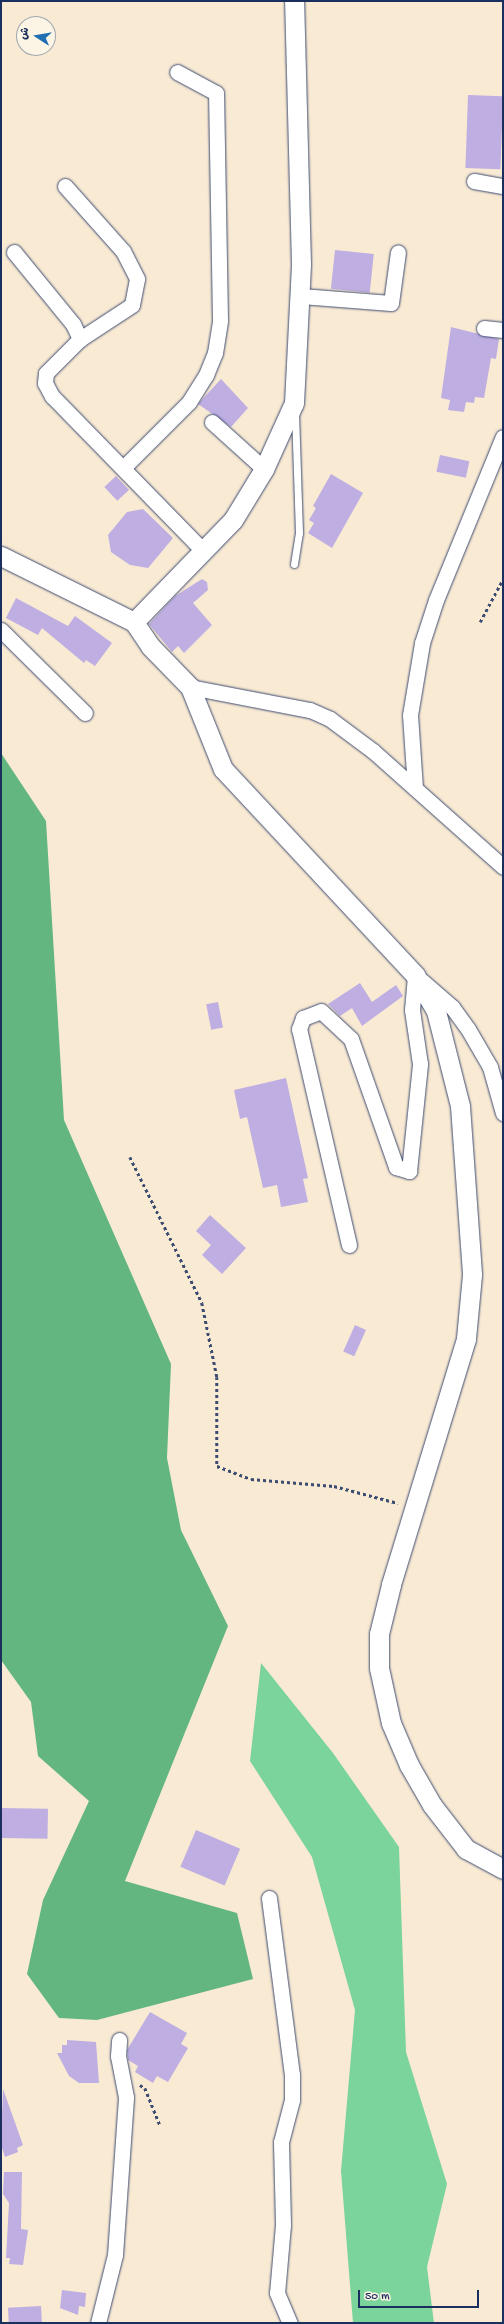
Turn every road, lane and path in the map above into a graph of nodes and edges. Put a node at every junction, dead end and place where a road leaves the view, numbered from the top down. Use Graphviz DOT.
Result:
graph roads {
  1 [pos="294,1"];
  2 [pos="177,72"];
  3 [pos="474,181"];
  4 [pos="64,186"];
  5 [pos="503,186"];
  6 [pos="14,252"];
  7 [pos="398,252"];
  8 [pos="301,296"];
  9 [pos="484,328"];
  10 [pos="503,330"];
  11 [pos="80,339"];
  12 [pos="294,403"];
  13 [pos="212,422"];
  14 [pos="503,437"];
  15 [pos="124,468"];
  16 [pos="264,469"];
  17 [pos="203,551"];
  18 [pos="1,556"];
  19 [pos="294,564"];
  20 [pos="503,579"];
  21 [pos="134,622"];
  22 [pos="480,622"];
  23 [pos="1,630"];
  24 [pos="190,686"];
  25 [pos="85,713"];
  26 [pos="415,788"];
  27 [pos="503,867"];
  28 [pos="416,975"];
  29 [pos="503,1114"];
  30 [pos="130,1157"];
  31 [pos="349,1245"];
  32 [pos="414,1508"];
  33 [pos="503,1869"];
  34 [pos="269,1898"];
  35 [pos="119,2040"];
  36 [pos="121,2073"];
  37 [pos="160,2125"];
  38 [pos="98,2323"];
  39 [pos="290,2323"];
  1 -- 8 [label="street"];
  2 -- 15 [label="street"];
  3 -- 5 [label="street"];
  4 -- 11 [label="street"];
  6 -- 11 [label="street"];
  7 -- 8 [label="street"];
  8 -- 12 [label="street"];
  9 -- 10 [label="street"];
  11 -- 15 [label="street"];
  12 -- 16 [label="street"];
  12 -- 19 [label="lane"];
  13 -- 16 [label="street"];
  14 -- 26 [label="street"];
  15 -- 17 [label="street"];
  16 -- 17 [label="street"];
  17 -- 21 [label="street"];
  18 -- 21 [label="street"];
  20 -- 22 [label="path"];
  21 -- 24 [label="street"];
  23 -- 25 [label="street"];
  24 -- 26 [label="street"];
  24 -- 28 [label="street"];
  26 -- 27 [label="street"];
  28 -- 29 [label="street"];
  28 -- 31 [label="street"];
  28 -- 32 [label="street"];
  30 -- 32 [label="path"];
  32 -- 33 [label="street"];
  34 -- 39 [label="street"];
  35 -- 36 [label="street"];
  36 -- 37 [label="path"];
  36 -- 38 [label="street"];
}
